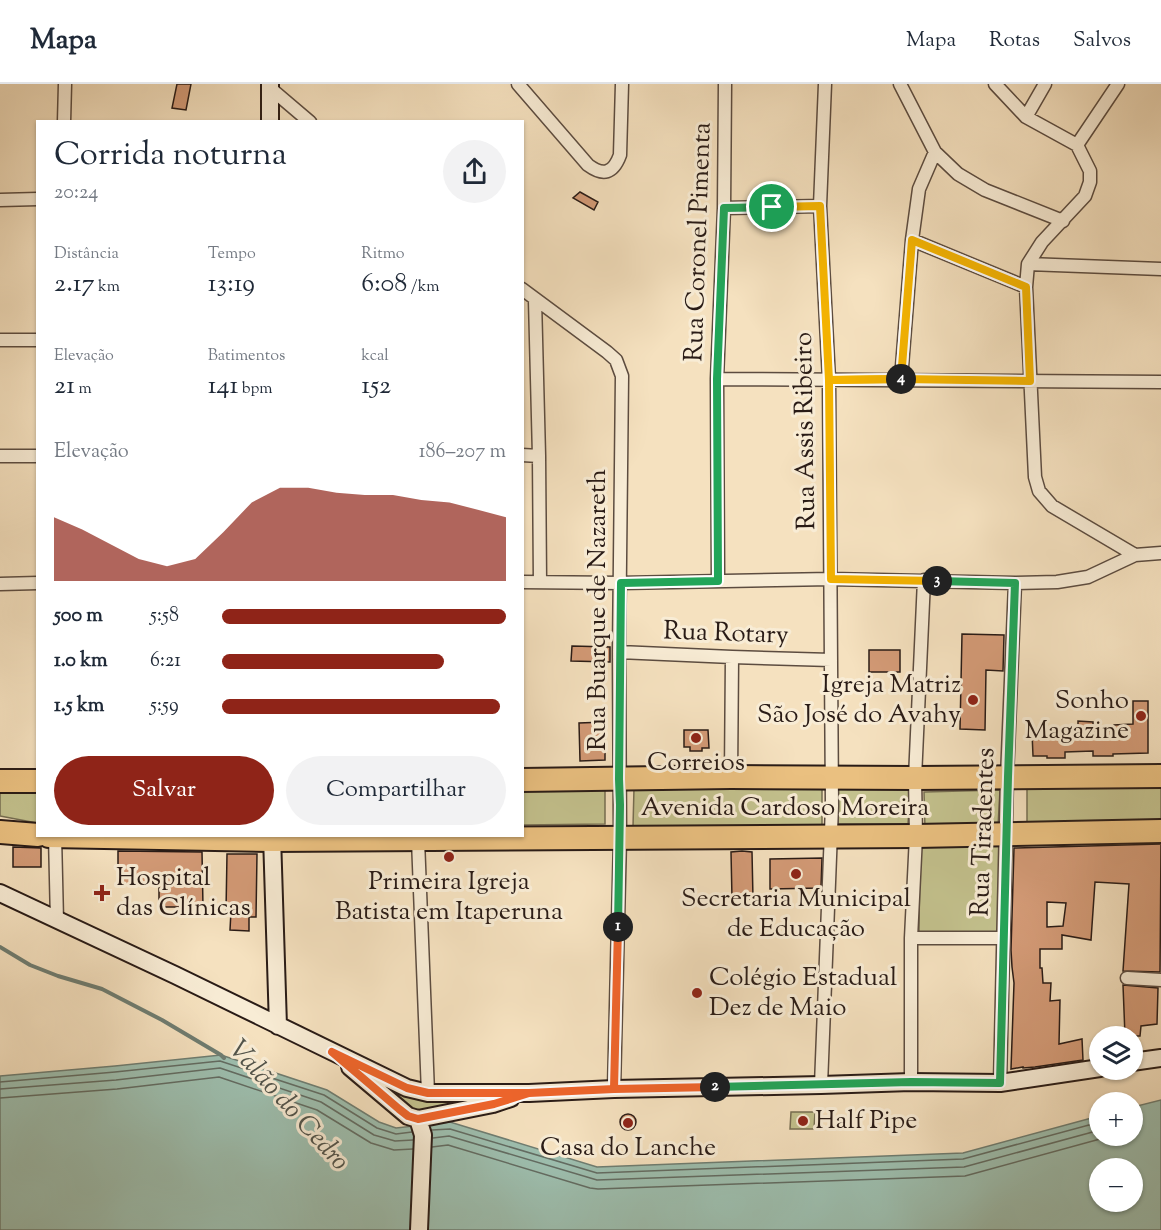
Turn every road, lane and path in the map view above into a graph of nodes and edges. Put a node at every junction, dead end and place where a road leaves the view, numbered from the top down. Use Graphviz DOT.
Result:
graph roads {
  1 [pos="65,84"];
  2 [pos="518,84"];
  3 [pos="622,84"];
  4 [pos="725,84"];
  5 [pos="825,84"];
  6 [pos="900,84"];
  7 [pos="995,84"];
  8 [pos="1045,84"];
  9 [pos="1118,84"];
  10 [pos="270,86"];
  11 [pos="1026,117"];
  12 [pos="64,120"];
  13 [pos="270,120"];
  14 [pos="308,120"];
  15 [pos="1077,145"];
  16 [pos="934,152"];
  17 [pos="36,199"];
  18 [pos="0,200"];
  19 [pos="820,206"];
  20 [pos="724,208"];
  21 [pos="1063,221"];
  22 [pos="912,240"];
  23 [pos="1028,264"];
  24 [pos="1161,269"];
  25 [pos="1026,287"];
  26 [pos="524,291"];
  27 [pos="536,300"];
  28 [pos="0,340"];
  29 [pos="36,340"];
  30 [pos="717,379"];
  31 [pos="901,379"];
  32 [pos="829,380"];
  33 [pos="1030,381"];
  34 [pos="1161,382"];
  35 [pos="524,455"];
  36 [pos="0,456"];
  37 [pos="36,456"];
  38 [pos="539,456"];
  39 [pos="1161,553"];
  40 [pos="1135,555"];
  41 [pos="831,579"];
  42 [pos="924,580"];
  43 [pos="718,581"];
  44 [pos="524,582"];
  45 [pos="540,582"];
  46 [pos="621,583"];
  47 [pos="1015,583"];
  48 [pos="0,584"];
  49 [pos="36,584"];
  50 [pos="620,652"];
  51 [pos="732,657"];
  52 [pos="831,660"];
  53 [pos="1161,776"];
  54 [pos="731,777"];
  55 [pos="1008,777"];
  56 [pos="832,778"];
  57 [pos="915,778"];
  58 [pos="619,779"];
  59 [pos="524,780"];
  60 [pos="0,781"];
  61 [pos="36,781"];
  62 [pos="1161,831"];
  63 [pos="0,832"];
  64 [pos="1006,833"];
  65 [pos="36,835"];
  66 [pos="916,836"];
  67 [pos="55,837"];
  68 [pos="164,837"];
  69 [pos="620,837"];
  70 [pos="831,837"];
  71 [pos="272,838"];
  72 [pos="418,838"];
  73 [pos="0,893"];
  74 [pos="57,921"];
  75 [pos="911,938"];
  76 [pos="1003,938"];
  77 [pos="1126,978"];
  78 [pos="1161,980"];
  79 [pos="278,1026"];
  80 [pos="332,1052"];
  81 [pos="1161,1058"];
  82 [pos="1143,1060"];
  83 [pos="1089,1070"];
  84 [pos="911,1082"];
  85 [pos="1000,1083"];
  86 [pos="821,1085"];
  87 [pos="614,1089"];
  88 [pos="428,1093"];
  89 [pos="529,1093"];
  90 [pos="418,1119"];
  91 [pos="419,1230"];
  1 -- 12 [label="street"];
  2 -- 3 [label="street"];
  4 -- 20 [label="street, Rua Coronel Pimenta"];
  5 -- 19 [label="street, Rua Assis Ribeiro"];
  6 -- 16 [label="street"];
  7 -- 11 [label="street"];
  8 -- 11 [label="street"];
  9 -- 15 [label="street"];
  10 -- 13 [label="street"];
  10 -- 14 [label="street"];
  11 -- 15 [label="street"];
  15 -- 21 [label="street"];
  16 -- 21 [label="street"];
  16 -- 22 [label="street"];
  17 -- 18 [label="street"];
  19 -- 20 [label="street"];
  19 -- 32 [label="street, Rua Assis Ribeiro"];
  20 -- 30 [label="street, Rua Coronel Pimenta"];
  21 -- 23 [label="street"];
  22 -- 25 [label="street"];
  22 -- 31 [label="street"];
  23 -- 24 [label="street"];
  23 -- 25 [label="street"];
  25 -- 33 [label="street"];
  26 -- 27 [label="street"];
  27 -- 38 [label="street"];
  27 -- 46 [label="street, Rua Buarque de Nazareth"];
  28 -- 29 [label="street"];
  30 -- 32 [label="street"];
  30 -- 43 [label="street, Rua Coronel Pimenta"];
  31 -- 32 [label="street"];
  31 -- 33 [label="street"];
  32 -- 41 [label="street, Rua Assis Ribeiro"];
  33 -- 34 [label="street"];
  33 -- 40 [label="street"];
  35 -- 38 [label="street"];
  36 -- 37 [label="street"];
  38 -- 45 [label="street"];
  39 -- 40 [label="street"];
  40 -- 47 [label="street"];
  41 -- 42 [label="street"];
  41 -- 43 [label="street"];
  41 -- 52 [label="street, Rua Assis Ribeiro"];
  42 -- 47 [label="street"];
  42 -- 57 [label="street"];
  43 -- 46 [label="street"];
  44 -- 45 [label="street"];
  45 -- 46 [label="street"];
  46 -- 50 [label="street, Rua Buarque de Nazareth"];
  47 -- 55 [label="street, Rua Tiradentes"];
  48 -- 49 [label="street"];
  50 -- 51 [label="street, Rua Rotary"];
  50 -- 58 [label="street, Rua Buarque de Nazareth"];
  51 -- 52 [label="street, Rua Rotary"];
  51 -- 54 [label="street"];
  52 -- 56 [label="street, Rua Assis Ribeiro"];
  53 -- 55 [label="highway, Avenida Cardoso Moreira"];
  54 -- 56 [label="highway, Avenida Cardoso Moreira"];
  54 -- 58 [label="highway, Avenida Cardoso Moreira"];
  55 -- 57 [label="highway, Avenida Cardoso Moreira"];
  55 -- 64 [label="street, Rua Tiradentes"];
  56 -- 57 [label="highway, Avenida Cardoso Moreira"];
  56 -- 70 [label="street, Rua Assis Ribeiro"];
  57 -- 66 [label="street"];
  58 -- 59 [label="highway, Avenida Cardoso Moreira"];
  58 -- 69 [label="street, Rua Buarque de Nazareth"];
  60 -- 61 [label="highway"];
  62 -- 64 [label="highway, Avenida Cardoso Moreira"];
  63 -- 65 [label="highway"];
  64 -- 66 [label="highway, Avenida Cardoso Moreira"];
  64 -- 76 [label="street, Rua Tiradentes"];
  66 -- 70 [label="highway, Avenida Cardoso Moreira"];
  66 -- 75 [label="street"];
  67 -- 74 [label="street"];
  68 -- 71 [label="highway, Avenida Cardoso Moreira"];
  69 -- 70 [label="highway, Avenida Cardoso Moreira"];
  69 -- 72 [label="highway, Avenida Cardoso Moreira"];
  69 -- 87 [label="street, Rua Buarque de Nazareth"];
  70 -- 86 [label="street, Rua Assis Ribeiro"];
  71 -- 72 [label="highway, Avenida Cardoso Moreira"];
  71 -- 79 [label="street"];
  72 -- 88 [label="street"];
  73 -- 74 [label="street"];
  74 -- 79 [label="street"];
  75 -- 76 [label="street"];
  75 -- 84 [label="street"];
  76 -- 85 [label="street, Rua Tiradentes"];
  77 -- 78 [label="street"];
  79 -- 80 [label="street"];
  80 -- 88 [label="street"];
  80 -- 90 [label="street"];
  81 -- 82 [label="street"];
  83 -- 85 [label="street"];
  84 -- 85 [label="street"];
  84 -- 86 [label="street"];
  86 -- 87 [label="street"];
  87 -- 89 [label="street"];
  88 -- 89 [label="street"];
  89 -- 90 [label="street"];
  90 -- 91 [label="street"];
}
